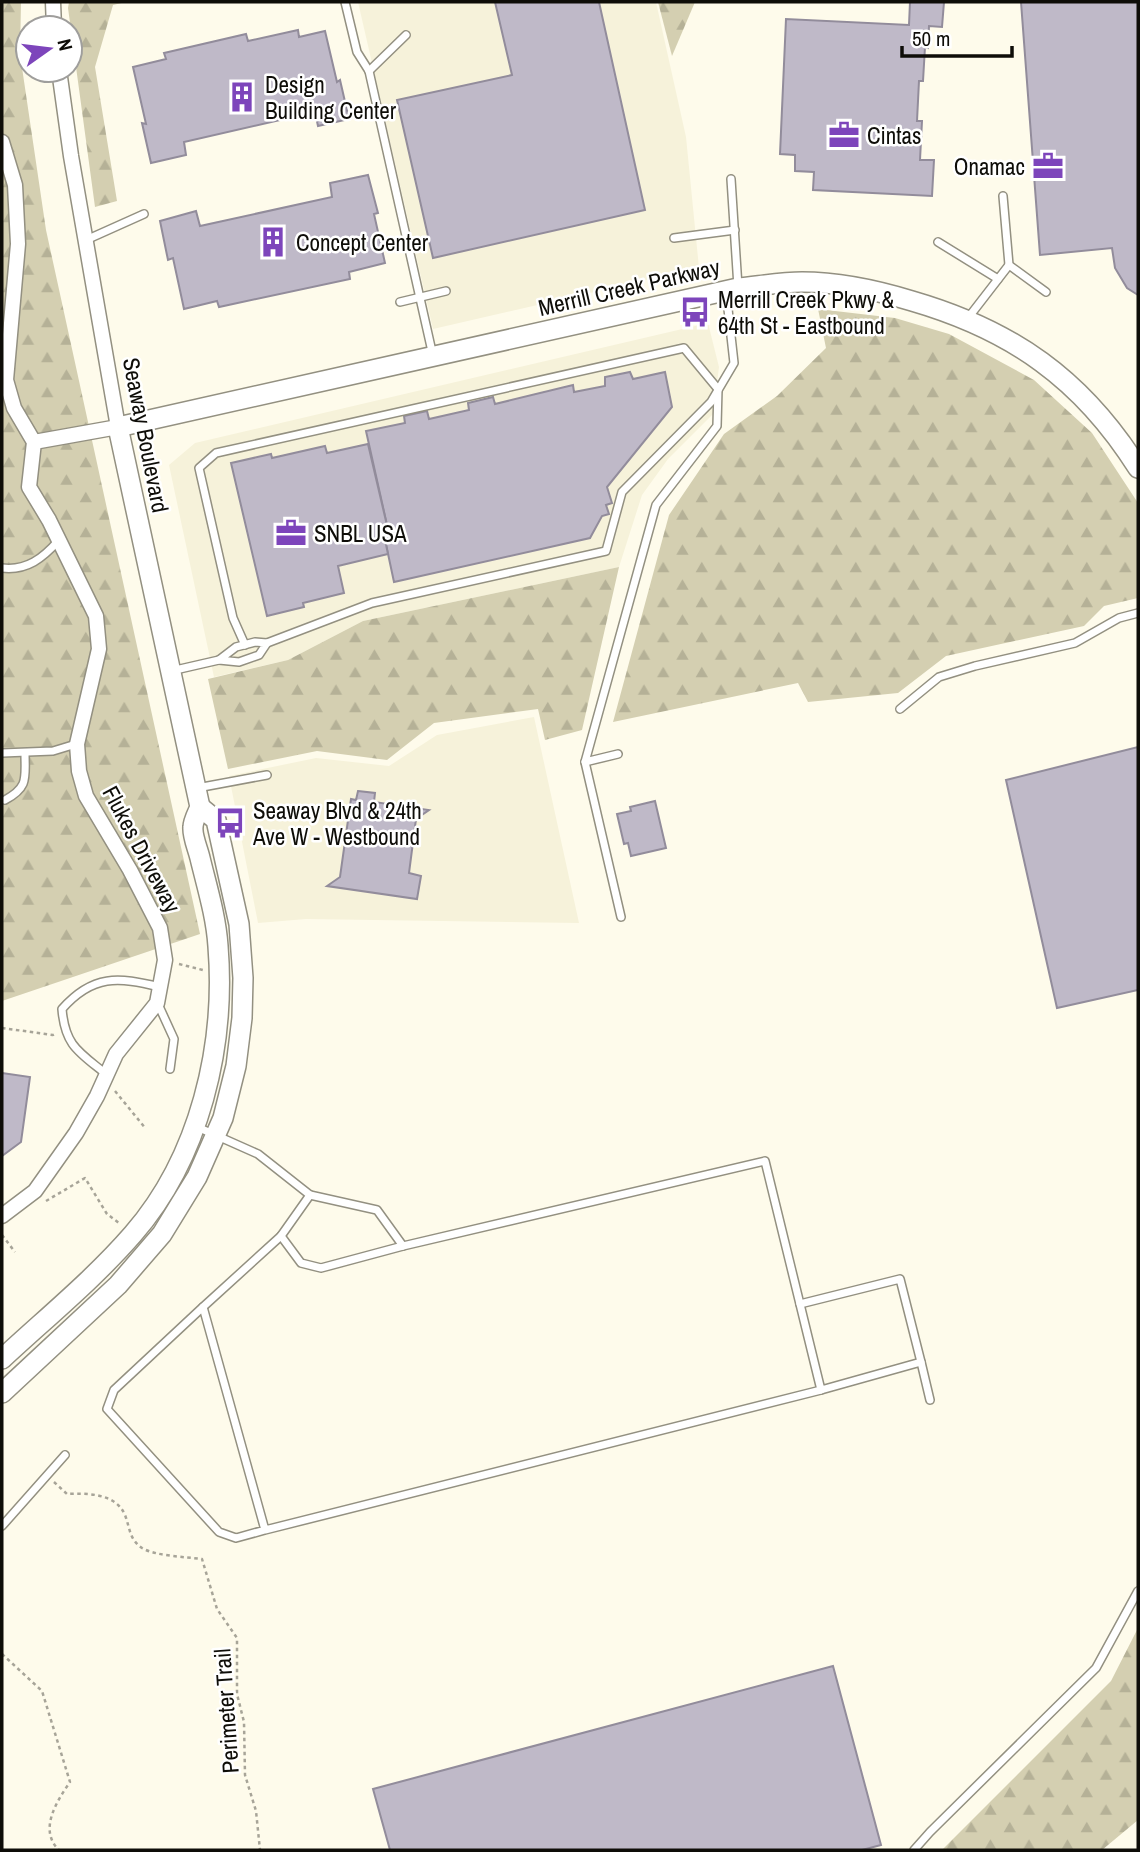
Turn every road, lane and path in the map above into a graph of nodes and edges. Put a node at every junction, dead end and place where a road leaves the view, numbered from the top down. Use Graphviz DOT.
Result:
graph roads {
  1 [pos="345,2"];
  2 [pos="406,36"];
  3 [pos="369,71"];
  4 [pos="61,84"];
  5 [pos="2,142"];
  6 [pos="731,179"];
  7 [pos="1003,196"];
  8 [pos="144,214"];
  9 [pos="735,230"];
  10 [pos="674,238"];
  11 [pos="86,240"];
  12 [pos="939,242"];
  13 [pos="1009,265"];
  14 [pos="998,279"];
  15 [pos="732,289"];
  16 [pos="446,291"];
  17 [pos="1046,292"];
  18 [pos="420,297"];
  19 [pos="400,302"];
  20 [pos="967,319"];
  21 [pos="433,357"];
  22 [pos="719,389"];
  23 [pos="118,427"];
  24 [pos="34,442"];
  25 [pos="1138,468"];
  26 [pos="60,540"];
  27 [pos="2,568"];
  28 [pos="1138,613"];
  29 [pos="267,643"];
  30 [pos="245,645"];
  31 [pos="219,660"];
  32 [pos="171,671"];
  33 [pos="900,709"];
  34 [pos="77,744"];
  35 [pos="2,752"];
  36 [pos="25,753"];
  37 [pos="618,754"];
  38 [pos="585,762"];
  39 [pos="267,775"];
  40 [pos="198,797"];
  41 [pos="5,800"];
  42 [pos="621,917"];
  43 [pos="165,960"];
  44 [pos="221,974"];
  45 [pos="160,987"];
  46 [pos="157,1003"];
  47 [pos="2,1028"];
  48 [pos="64,1030"];
  49 [pos="170,1069"];
  50 [pos="104,1079"];
  51 [pos="195,1126"];
  52 [pos="146,1129"];
  53 [pos="216,1135"];
  54 [pos="310,1195"];
  55 [pos="38,1206"];
  56 [pos="2,1216"];
  57 [pos="133,1234"];
  58 [pos="2,1235"];
  59 [pos="281,1236"];
  60 [pos="403,1246"];
  61 [pos="15,1252"];
  62 [pos="800,1304"];
  63 [pos="202,1307"];
  64 [pos="2,1359"];
  65 [pos="921,1362"];
  66 [pos="821,1390"];
  67 [pos="2,1393"];
  68 [pos="930,1400"];
  69 [pos="65,1455"];
  70 [pos="47,1475"];
  71 [pos="2,1527"];
  72 [pos="264,1530"];
  73 [pos="1138,1591"];
  74 [pos="2,1654"];
  75 [pos="59,1850"];
  76 [pos="260,1850"];
  77 [pos="914,1850"];
  1 -- 3 [label="lane"];
  2 -- 3 [label="lane"];
  3 -- 18 [label="lane"];
  4 -- 11 [label="street, Seaway Boulevard"];
  5 -- 24 [label="street"];
  6 -- 9 [label="lane"];
  7 -- 13 [label="lane"];
  8 -- 11 [label="lane"];
  9 -- 10 [label="lane"];
  9 -- 15 [label="lane"];
  11 -- 23 [label="street, Seaway Boulevard"];
  12 -- 14 [label="lane"];
  13 -- 14 [label="lane"];
  13 -- 17 [label="lane"];
  14 -- 20 [label="lane"];
  15 -- 20 [label="street, Merrill Creek Parkway"];
  15 -- 21 [label="street, Merrill Creek Parkway"];
  15 -- 22 [label="lane"];
  16 -- 18 [label="lane"];
  18 -- 19 [label="lane"];
  18 -- 21 [label="lane"];
  20 -- 25 [label="street, Merrill Creek Parkway"];
  21 -- 23 [label="street, Merrill Creek Parkway"];
  22 -- 29 [label="lane"];
  22 -- 30 [label="lane"];
  22 -- 38 [label="lane"];
  23 -- 24 [label="street"];
  23 -- 32 [label="street, Seaway Boulevard"];
  24 -- 26 [label="street, Flukes Driveway"];
  26 -- 27 [label="lane"];
  26 -- 34 [label="street, Flukes Driveway"];
  28 -- 33 [label="lane"];
  29 -- 30 [label="lane"];
  29 -- 31 [label="lane"];
  30 -- 31 [label="lane"];
  31 -- 32 [label="lane"];
  32 -- 40 [label="street, Seaway Boulevard"];
  34 -- 36 [label="lane"];
  34 -- 43 [label="street, Flukes Driveway"];
  35 -- 36 [label="lane"];
  36 -- 41 [label="lane"];
  37 -- 38 [label="lane"];
  38 -- 42 [label="lane"];
  39 -- 40 [label="lane"];
  40 -- 44 [label="street, Seaway Boulevard"];
  40 -- 53 [label="street, Seaway Boulevard"];
  43 -- 44 [label="path"];
  43 -- 45 [label="street, Flukes Driveway"];
  44 -- 51 [label="street, Seaway Boulevard"];
  45 -- 46 [label="street, Flukes Driveway"];
  45 -- 48 [label="lane"];
  46 -- 49 [label="lane"];
  46 -- 50 [label="street, Flukes Driveway"];
  47 -- 48 [label="path"];
  48 -- 50 [label="lane"];
  50 -- 52 [label="path"];
  50 -- 56 [label="street, Flukes Driveway"];
  51 -- 53 [label="lane"];
  51 -- 57 [label="street, Seaway Boulevard"];
  53 -- 54 [label="lane"];
  53 -- 67 [label="street, Seaway Boulevard"];
  54 -- 59 [label="lane"];
  54 -- 60 [label="lane"];
  55 -- 57 [label="path"];
  57 -- 64 [label="street, Seaway Boulevard"];
  58 -- 61 [label="path"];
  59 -- 60 [label="lane"];
  59 -- 63 [label="lane"];
  60 -- 62 [label="lane"];
  62 -- 65 [label="lane"];
  62 -- 66 [label="lane"];
  63 -- 72 [label="lane"];
  63 -- 72 [label="lane"];
  65 -- 66 [label="lane"];
  65 -- 68 [label="lane"];
  66 -- 72 [label="lane"];
  69 -- 70 [label="lane"];
  70 -- 71 [label="lane"];
  70 -- 76 [label="path, Perimeter Trail"];
  73 -- 77 [label="lane"];
  74 -- 75 [label="path"];
}
